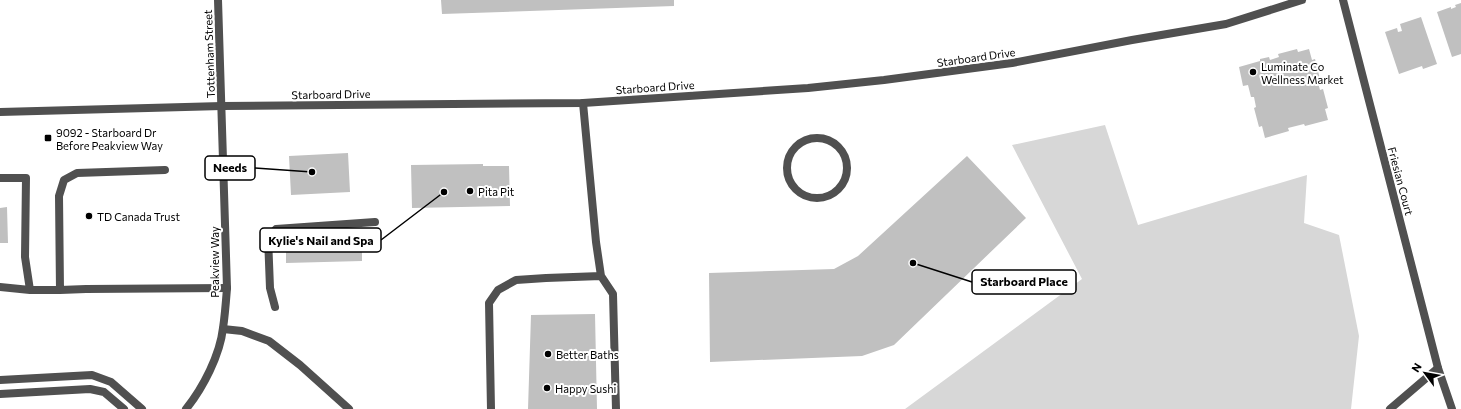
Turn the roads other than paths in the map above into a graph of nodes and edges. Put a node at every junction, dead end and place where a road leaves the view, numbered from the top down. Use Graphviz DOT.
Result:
graph roads {
  1 [pos="218,0"];
  2 [pos="1302,0"];
  3 [pos="1343,0"];
  4 [pos="583,103"];
  5 [pos="222,106"];
  6 [pos="0,112"];
  7 [pos="165,170"];
  8 [pos="846,177"];
  9 [pos="0,178"];
  10 [pos="375,222"];
  11 [pos="601,276"];
  12 [pos="0,287"];
  13 [pos="227,288"];
  14 [pos="30,290"];
  15 [pos="60,290"];
  16 [pos="276,307"];
  17 [pos="223,329"];
  18 [pos="1438,368"];
  19 [pos="0,380"];
  20 [pos="0,394"];
  21 [pos="124,409"];
  22 [pos="142,409"];
  23 [pos="186,409"];
  24 [pos="349,409"];
  25 [pos="491,409"];
  26 [pos="616,409"];
  27 [pos="1390,409"];
  28 [pos="1452,409"];
  1 -- 5 [label="street, Tottenham Street"];
  2 -- 4 [label="street, Starboard Drive"];
  3 -- 18 [label="street, Friesian Court"];
  4 -- 5 [label="street, Starboard Drive"];
  4 -- 11 [label="street"];
  5 -- 6 [label="street, Starboard Drive"];
  5 -- 13 [label="street, Peakview Way"];
  7 -- 15 [label="street"];
  8 -- 8 [label="street"];
  9 -- 14 [label="street"];
  10 -- 16 [label="street"];
  11 -- 25 [label="street"];
  11 -- 26 [label="street"];
  12 -- 14 [label="street"];
  13 -- 15 [label="street"];
  13 -- 17 [label="street, Peakview Way"];
  14 -- 15 [label="street"];
  17 -- 23 [label="street, Peakview Way"];
  17 -- 24 [label="street"];
  18 -- 27 [label="street"];
  18 -- 28 [label="street, Friesian Court"];
  19 -- 22 [label="street"];
  20 -- 21 [label="street"];
}
